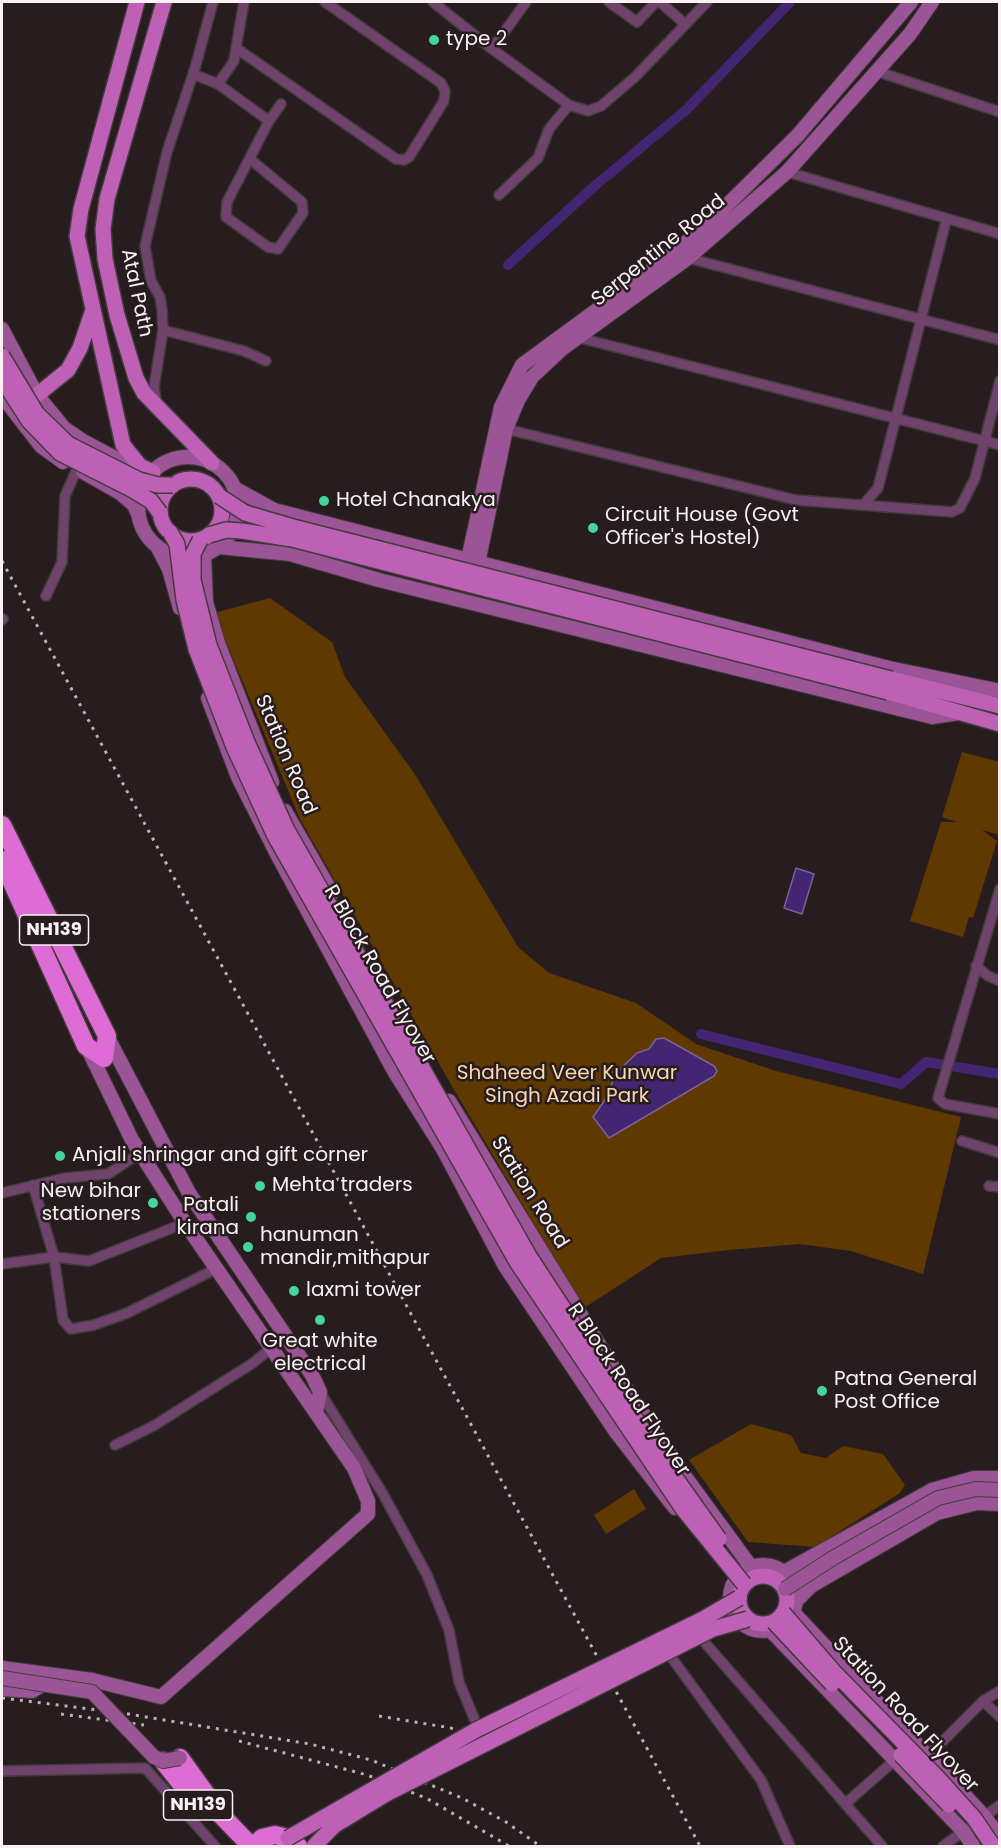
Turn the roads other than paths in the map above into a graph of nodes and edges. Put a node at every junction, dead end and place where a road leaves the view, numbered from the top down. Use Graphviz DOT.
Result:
graph roads {
  1 [pos="137,2"];
  2 [pos="164,2"];
  3 [pos="213,2"];
  4 [pos="244,2"];
  5 [pos="325,2"];
  6 [pos="433,2"];
  7 [pos="526,2"];
  8 [pos="609,2"];
  9 [pos="658,2"];
  10 [pos="707,2"];
  11 [pos="911,2"];
  12 [pos="932,2"];
  13 [pos="685,24"];
  14 [pos="236,48"];
  15 [pos="492,49"];
  16 [pos="876,71"];
  17 [pos="193,74"];
  18 [pos="218,84"];
  19 [pos="281,104"];
  20 [pos="569,105"];
  21 [pos="999,112"];
  22 [pos="269,121"];
  23 [pos="250,159"];
  24 [pos="787,172"];
  25 [pos="499,195"];
  26 [pos="946,221"];
  27 [pos="999,234"];
  28 [pos="688,258"];
  29 [pos="92,313"];
  30 [pos="592,320"];
  31 [pos="922,320"];
  32 [pos="2,329"];
  33 [pos="163,330"];
  34 [pos="580,338"];
  35 [pos="999,340"];
  36 [pos="5,355"];
  37 [pos="266,361"];
  38 [pos="2,379"];
  39 [pos="999,381"];
  40 [pos="37,395"];
  41 [pos="2,396"];
  42 [pos="158,409"];
  43 [pos="897,421"];
  44 [pos="506,429"];
  45 [pos="985,442"];
  46 [pos="999,445"];
  47 [pos="212,463"];
  48 [pos="77,470"];
  49 [pos="151,474"];
  50 [pos="173,485"];
  51 [pos="234,488"];
  52 [pos="219,496"];
  53 [pos="866,503"];
  54 [pos="160,513"];
  55 [pos="138,516"];
  56 [pos="170,532"];
  57 [pos="209,540"];
  58 [pos="157,546"];
  59 [pos="204,555"];
  60 [pos="473,561"];
  61 [pos="492,566"];
  62 [pos="45,596"];
  63 [pos="484,603"];
  64 [pos="890,686"];
  65 [pos="999,692"];
  66 [pos="999,705"];
  67 [pos="959,713"];
  68 [pos="999,724"];
  69 [pos="2,825"];
  70 [pos="2,860"];
  71 [pos="13,880"];
  72 [pos="998,896"];
  73 [pos="976,966"];
  74 [pos="999,981"];
  75 [pos="84,990"];
  76 [pos="65,1000"];
  77 [pos="107,1036"];
  78 [pos="87,1046"];
  79 [pos="999,1114"];
  80 [pos="962,1141"];
  81 [pos="140,1153"];
  82 [pos="999,1153"];
  83 [pos="33,1185"];
  84 [pos="989,1186"];
  85 [pos="999,1187"];
  86 [pos="2,1193"];
  87 [pos="185,1223"];
  88 [pos="54,1257"];
  89 [pos="2,1264"];
  90 [pos="218,1268"];
  91 [pos="271,1348"];
  92 [pos="320,1392"];
  93 [pos="316,1412"];
  94 [pos="115,1445"];
  95 [pos="999,1478"];
  96 [pos="999,1490"];
  97 [pos="999,1504"];
  98 [pos="784,1572"];
  99 [pos="742,1587"];
  100 [pos="785,1589"];
  101 [pos="784,1616"];
  102 [pos="748,1619"];
  103 [pos="706,1644"];
  104 [pos="663,1646"];
  105 [pos="651,1652"];
  106 [pos="2,1668"];
  107 [pos="44,1674"];
  108 [pos="2,1678"];
  109 [pos="2,1689"];
  110 [pos="999,1691"];
  111 [pos="983,1701"];
  112 [pos="474,1718"];
  113 [pos="999,1718"];
  114 [pos="928,1756"];
  115 [pos="172,1760"];
  116 [pos="895,1760"];
  117 [pos="2,1771"];
  118 [pos="845,1804"];
  119 [pos="999,1805"];
  120 [pos="985,1816"];
  121 [pos="963,1831"];
  122 [pos="999,1838"];
  123 [pos="293,1842"];
  124 [pos="215,1846"];
  125 [pos="236,1846"];
  126 [pos="253,1846"];
  127 [pos="314,1846"];
  128 [pos="790,1846"];
  129 [pos="882,1846"];
  130 [pos="944,1846"];
  131 [pos="973,1846"];
  132 [pos="983,1846"];
  133 [pos="993,1846"];
  1 -- 29 [label="main road"];
  2 -- 42 [label="main road, Atal Path"];
  3 -- 17 [label="street"];
  4 -- 14 [label="street"];
  5 -- 14 [label="street"];
  6 -- 15 [label="street"];
  7 -- 15 [label="street"];
  8 -- 9 [label="street"];
  9 -- 13 [label="street"];
  10 -- 13 [label="street"];
  11 -- 30 [label="main road"];
  12 -- 16 [label="main road, Serpentine Road"];
  13 -- 20 [label="street"];
  14 -- 18 [label="street"];
  15 -- 20 [label="street"];
  16 -- 21 [label="street"];
  16 -- 24 [label="main road, Serpentine Road"];
  17 -- 18 [label="street"];
  17 -- 33 [label="street"];
  18 -- 22 [label="street"];
  19 -- 22 [label="street"];
  20 -- 25 [label="street"];
  22 -- 23 [label="street"];
  23 -- 23 [label="street"];
  24 -- 26 [label="street"];
  24 -- 28 [label="main road, Serpentine Road"];
  26 -- 27 [label="street"];
  26 -- 31 [label="street"];
  28 -- 30 [label="main road, Serpentine Road"];
  28 -- 31 [label="street"];
  29 -- 40 [label="main road"];
  29 -- 49 [label="main road"];
  30 -- 34 [label="main road, Serpentine Road"];
  30 -- 60 [label="main road"];
  31 -- 35 [label="street"];
  31 -- 43 [label="street"];
  32 -- 36 [label="main road"];
  33 -- 37 [label="street"];
  33 -- 42 [label="street"];
  34 -- 43 [label="street"];
  34 -- 44 [label="main road, Serpentine Road"];
  36 -- 40 [label="main road"];
  36 -- 50 [label="main road, bridge"];
  38 -- 54 [label="main road, R Block Road Flyover, bridge"];
  39 -- 45 [label="street"];
  40 -- 49 [label="main road"];
  41 -- 48 [label="main road"];
  42 -- 47 [label="main road, Atal Path"];
  43 -- 45 [label="street"];
  43 -- 53 [label="street"];
  44 -- 53 [label="street"];
  44 -- 60 [label="main road, Serpentine Road"];
  45 -- 46 [label="street"];
  45 -- 53 [label="street"];
  47 -- 49 [label="main road"];
  47 -- 51 [label="main road"];
  48 -- 55 [label="main road"];
  48 -- 62 [label="street"];
  49 -- 55 [label="main road"];
  50 -- 52 [label="main road"];
  50 -- 54 [label="main road"];
  51 -- 57 [label="main road"];
  51 -- 60 [label="main road"];
  52 -- 57 [label="main road, R Block Road Flyover"];
  52 -- 64 [label="main road, bridge"];
  54 -- 56 [label="main road, R Block Road Flyover"];
  55 -- 58 [label="main road"];
  56 -- 57 [label="main road"];
  56 -- 99 [label="main road, R Block Road Flyover, bridge"];
  57 -- 59 [label="main road"];
  57 -- 63 [label="main road"];
  57 -- 64 [label="main road, bridge"];
  57 -- 99 [label="main road, R Block Road Flyover, bridge"];
  58 -- 59 [label="main road"];
  58 -- 99 [label="main road"];
  59 -- 99 [label="main road, Station Road"];
  60 -- 61 [label="main road"];
  61 -- 63 [label="main road"];
  61 -- 65 [label="main road"];
  63 -- 67 [label="main road"];
  64 -- 66 [label="main road"];
  64 -- 67 [label="main road"];
  67 -- 68 [label="main road"];
  69 -- 71 [label="highway, NH139"];
  70 -- 71 [label="highway, NH139"];
  71 -- 75 [label="highway, NH139"];
  71 -- 76 [label="highway, NH139"];
  72 -- 73 [label="street"];
  73 -- 74 [label="street"];
  73 -- 79 [label="street"];
  75 -- 76 [label="highway"];
  75 -- 77 [label="highway, NH139"];
  76 -- 78 [label="highway, NH139"];
  77 -- 78 [label="highway"];
  77 -- 92 [label="main road"];
  78 -- 81 [label="main road"];
  80 -- 82 [label="street"];
  81 -- 83 [label="street"];
  81 -- 87 [label="main road"];
  83 -- 86 [label="street"];
  83 -- 88 [label="street"];
  84 -- 85 [label="street"];
  87 -- 88 [label="street"];
  87 -- 90 [label="main road"];
  88 -- 89 [label="street"];
  88 -- 90 [label="street"];
  90 -- 91 [label="main road"];
  91 -- 93 [label="main road"];
  91 -- 94 [label="street"];
  92 -- 93 [label="main road"];
  92 -- 112 [label="street"];
  93 -- 107 [label="main road"];
  95 -- 98 [label="main road"];
  96 -- 100 [label="main road, bridge"];
  97 -- 101 [label="main road"];
  98 -- 99 [label="main road"];
  98 -- 101 [label="main road"];
  99 -- 100 [label="main road"];
  99 -- 101 [label="main road"];
  99 -- 102 [label="main road"];
  99 -- 104 [label="street"];
  99 -- 123 [label="main road, bridge"];
  100 -- 101 [label="main road"];
  101 -- 102 [label="main road"];
  101 -- 114 [label="main road"];
  101 -- 116 [label="main road"];
  101 -- 132 [label="main road, Station Road Flyover, bridge"];
  101 -- 133 [label="main road, Station Road Flyover, bridge"];
  102 -- 127 [label="main road, bridge"];
  103 -- 118 [label="street"];
  104 -- 105 [label="street"];
  104 -- 128 [label="street"];
  106 -- 107 [label="main road"];
  107 -- 109 [label="main road"];
  108 -- 115 [label="main road, bridge"];
  110 -- 111 [label="street"];
  111 -- 113 [label="street"];
  111 -- 114 [label="street"];
  114 -- 120 [label="main road"];
  115 -- 125 [label="highway, NH139"];
  115 -- 126 [label="highway, NH139"];
  116 -- 118 [label="street"];
  116 -- 121 [label="main road"];
  117 -- 124 [label="street"];
  118 -- 129 [label="street"];
  119 -- 120 [label="street"];
  120 -- 121 [label="street"];
  120 -- 122 [label="main road"];
  121 -- 130 [label="street"];
  121 -- 131 [label="main road"];
  123 -- 126 [label="highway, NH139"];
}
